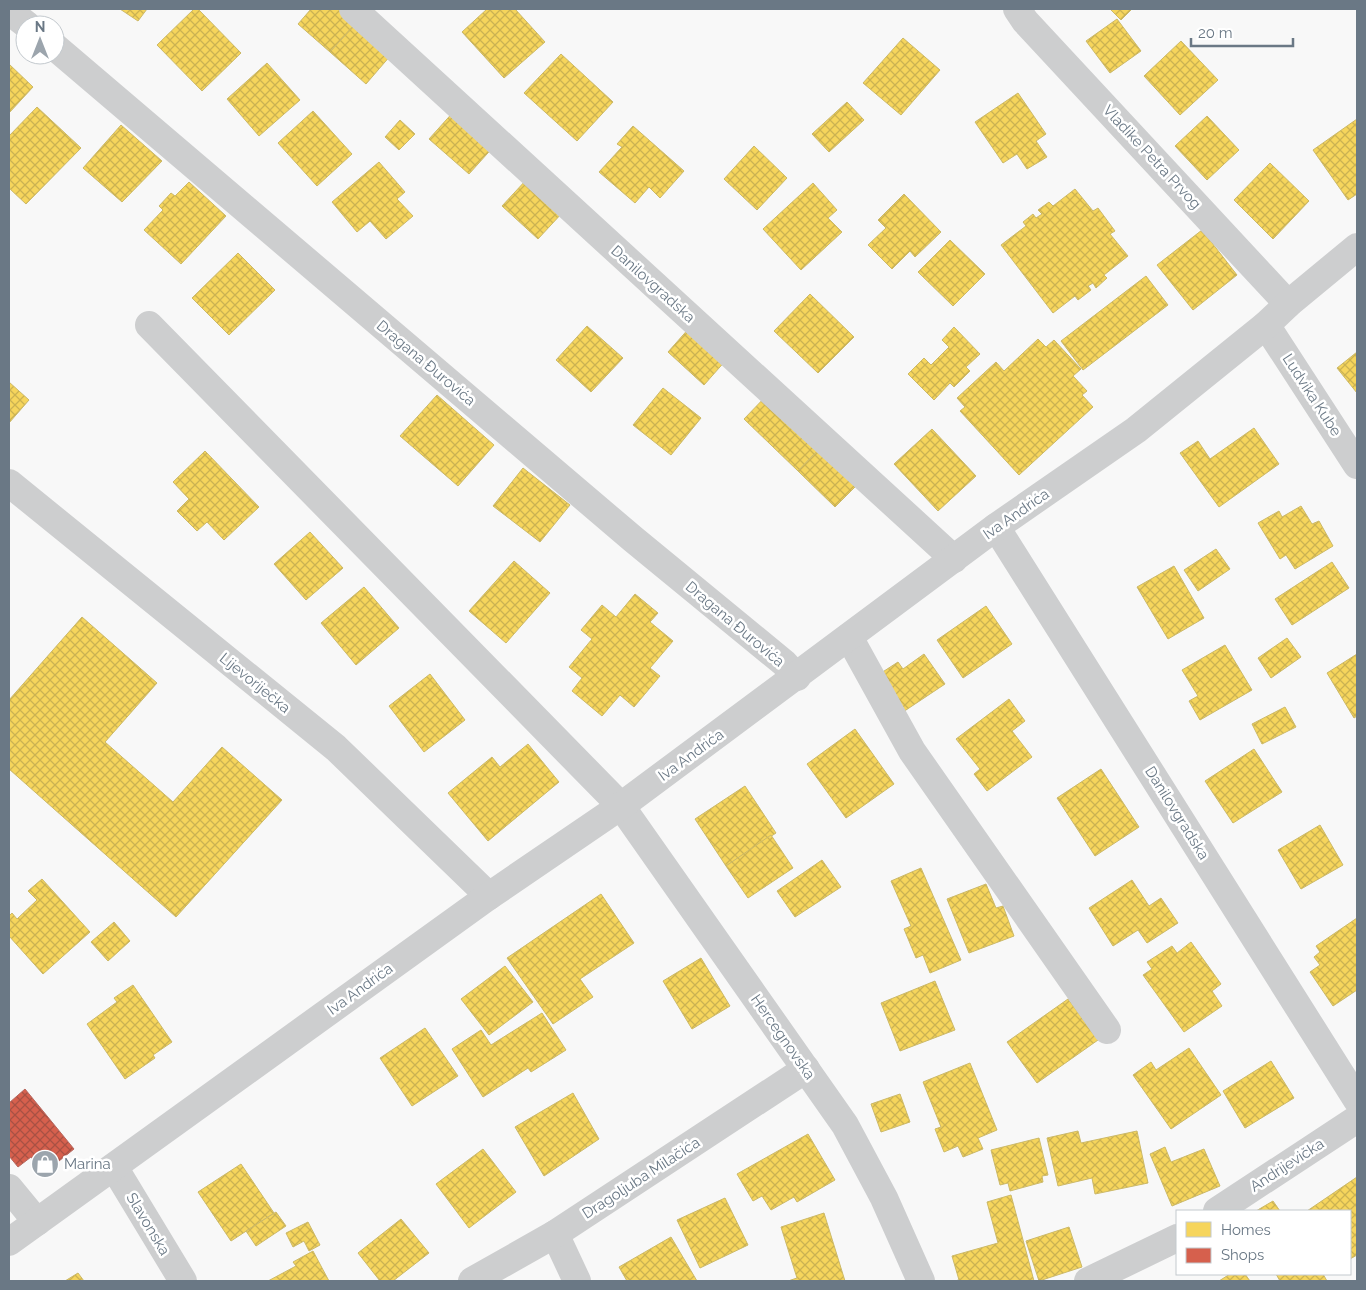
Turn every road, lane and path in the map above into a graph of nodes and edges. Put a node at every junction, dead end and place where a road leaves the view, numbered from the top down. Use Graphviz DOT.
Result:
graph roads {
  1 [pos="352,9"];
  2 [pos="1017,9"];
  3 [pos="65,56"];
  4 [pos="1357,247"];
  5 [pos="1288,304"];
  6 [pos="149,325"];
  7 [pos="1266,325"];
  8 [pos="1357,465"];
  9 [pos="9,483"];
  10 [pos="996,527"];
  11 [pos="954,559"];
  12 [pos="849,637"];
  13 [pos="797,677"];
  14 [pos="621,806"];
  15 [pos="489,896"];
  16 [pos="1107,1030"];
  17 [pos="806,1069"];
  18 [pos="1357,1100"];
  19 [pos="1357,1119"];
  20 [pos="114,1167"];
  21 [pos="9,1188"];
  22 [pos="1219,1210"];
  23 [pos="37,1222"];
  24 [pos="555,1234"];
  25 [pos="1176,1238"];
  26 [pos="9,1242"];
  27 [pos="182,1281"];
  28 [pos="472,1281"];
  29 [pos="576,1281"];
  30 [pos="921,1281"];
  31 [pos="1088,1281"];
  1 -- 11 [label="street, Danilovgradska"];
  2 -- 5 [label="street, Vladike Petra Prvog"];
  3 -- 13 [label="street, Dragana Đurovića"];
  4 -- 5 [label="street, Iva Andrića"];
  5 -- 7 [label="street, Iva Andrića"];
  6 -- 14 [label="street, Hercegnovska"];
  7 -- 8 [label="street, Ludvika Kube"];
  7 -- 10 [label="street, Iva Andrića"];
  9 -- 15 [label="street, Lijevoriječka"];
  10 -- 11 [label="street, Iva Andrića"];
  10 -- 18 [label="street, Danilovgradska"];
  11 -- 12 [label="street, Iva Andrića"];
  12 -- 13 [label="street, Iva Andrića"];
  12 -- 16 [label="street"];
  13 -- 14 [label="street, Iva Andrića"];
  14 -- 15 [label="street, Iva Andrića"];
  14 -- 17 [label="street, Hercegnovska"];
  15 -- 20 [label="street, Iva Andrića"];
  17 -- 24 [label="street, Dragoljuba Milačića"];
  17 -- 30 [label="street, Hercegnovska"];
  19 -- 22 [label="street, Andrijevička"];
  20 -- 23 [label="street, Iva Andrića"];
  20 -- 27 [label="street, Slavonska"];
  21 -- 23 [label="street"];
  23 -- 26 [label="street, Iva Andrića"];
  24 -- 28 [label="street, Dragoljuba Milačića"];
  24 -- 29 [label="street"];
  25 -- 31 [label="street"];
}
